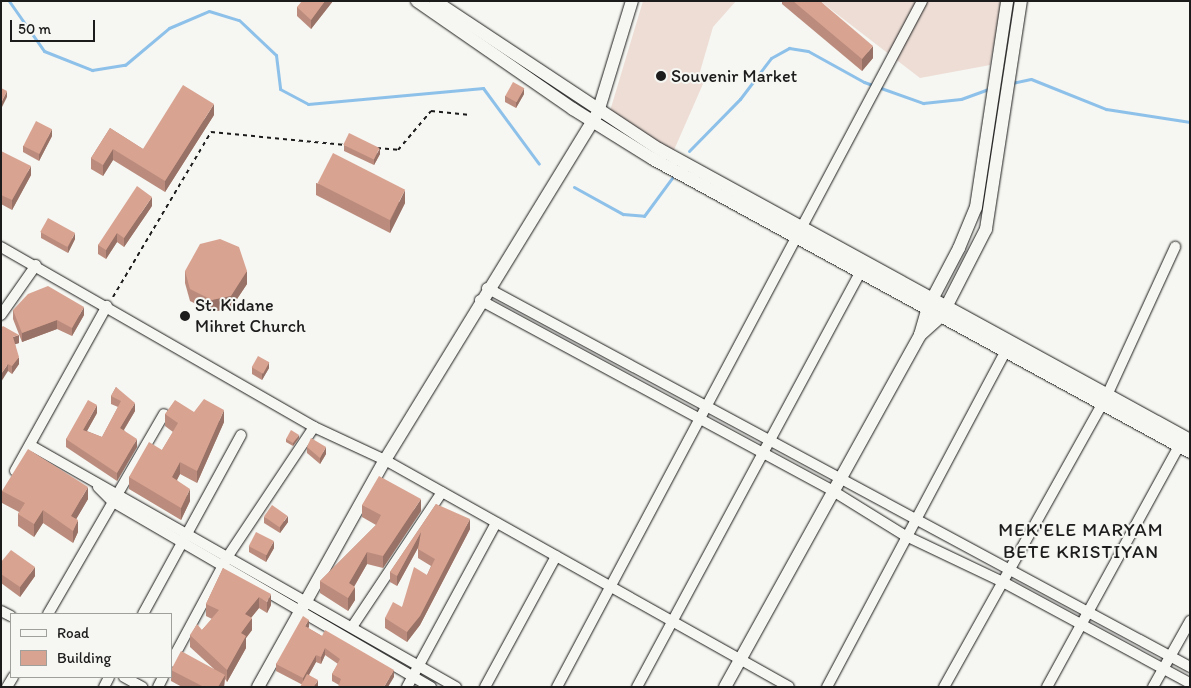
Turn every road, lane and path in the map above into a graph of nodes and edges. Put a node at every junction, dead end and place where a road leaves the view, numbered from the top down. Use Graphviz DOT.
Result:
graph roads {
  1 [pos="417,1"];
  2 [pos="435,1"];
  3 [pos="632,1"];
  4 [pos="922,1"];
  5 [pos="1007,1"];
  6 [pos="1021,1"];
  7 [pos="468,115"];
  8 [pos="595,116"];
  9 [pos="348,145"];
  10 [pos="368,147"];
  11 [pos="799,232"];
  12 [pos="1175,247"];
  13 [pos="1,248"];
  14 [pos="36,265"];
  15 [pos="861,272"];
  16 [pos="487,288"];
  17 [pos="480,300"];
  18 [pos="931,302"];
  19 [pos="108,306"];
  20 [pos="945,310"];
  21 [pos="1,315"];
  22 [pos="920,335"];
  23 [pos="1009,346"];
  24 [pos="1105,398"];
  25 [pos="706,406"];
  26 [pos="164,414"];
  27 [pos="700,418"];
  28 [pos="314,427"];
  29 [pos="241,435"];
  30 [pos="770,440"];
  31 [pos="30,445"];
  32 [pos="1186,446"];
  33 [pos="763,453"];
  34 [pos="385,460"];
  35 [pos="841,478"];
  36 [pos="11,479"];
  37 [pos="833,491"];
  38 [pos="442,492"];
  39 [pos="115,498"];
  40 [pos="914,518"];
  41 [pos="496,523"];
  42 [pos="904,535"];
  43 [pos="185,538"];
  44 [pos="228,556"];
  45 [pos="556,556"];
  46 [pos="223,566"];
  47 [pos="1010,570"];
  48 [pos="1003,582"];
  49 [pos="610,587"];
  50 [pos="303,606"];
  51 [pos="1088,612"];
  52 [pos="49,613"];
  53 [pos="144,613"];
  54 [pos="1190,621"];
  55 [pos="672,622"];
  56 [pos="1081,624"];
  57 [pos="352,627"];
  58 [pos="1170,656"];
  59 [pos="172,660"];
  60 [pos="740,660"];
  61 [pos="418,666"];
  62 [pos="1190,666"];
  63 [pos="1163,669"];
  64 [pos="413,676"];
  65 [pos="126,678"];
  66 [pos="1190,683"];
  67 [pos="142,687"];
  68 [pos="258,687"];
  69 [pos="407,687"];
  70 [pos="431,687"];
  71 [pos="456,687"];
  72 [pos="485,687"];
  73 [pos="557,687"];
  74 [pos="637,687"];
  75 [pos="725,687"];
  76 [pos="789,687"];
  77 [pos="827,687"];
  78 [pos="944,687"];
  79 [pos="1047,687"];
  80 [pos="1153,687"];
  1 -- 8 [label="street"];
  2 -- 8 [label="street"];
  3 -- 8 [label="street"];
  4 -- 11 [label="street"];
  5 -- 18 [label="street"];
  6 -- 20 [label="street"];
  7 -- 10 [label="path"];
  8 -- 11 [label="street"];
  8 -- 16 [label="street"];
  9 -- 19 [label="path"];
  11 -- 15 [label="street"];
  11 -- 18 [label="street"];
  11 -- 25 [label="street"];
  12 -- 24 [label="street"];
  13 -- 14 [label="street"];
  14 -- 19 [label="street"];
  14 -- 21 [label="street"];
  15 -- 18 [label="street"];
  15 -- 30 [label="street"];
  16 -- 17 [label="street"];
  16 -- 25 [label="street"];
  17 -- 27 [label="street"];
  17 -- 34 [label="street"];
  18 -- 20 [label="street"];
  18 -- 22 [label="street"];
  19 -- 28 [label="street"];
  19 -- 31 [label="street"];
  20 -- 22 [label="street"];
  20 -- 23 [label="street"];
  22 -- 35 [label="street"];
  23 -- 24 [label="street"];
  23 -- 40 [label="street"];
  24 -- 32 [label="street"];
  24 -- 47 [label="street"];
  25 -- 27 [label="street"];
  25 -- 30 [label="street"];
  26 -- 39 [label="street"];
  27 -- 33 [label="street"];
  27 -- 49 [label="street"];
  28 -- 34 [label="street"];
  28 -- 44 [label="street"];
  29 -- 43 [label="street"];
  30 -- 33 [label="street"];
  30 -- 35 [label="street"];
  31 -- 36 [label="street"];
  31 -- 39 [label="street"];
  32 -- 51 [label="street"];
  33 -- 37 [label="street"];
  33 -- 55 [label="street"];
  34 -- 38 [label="street"];
  34 -- 50 [label="street"];
  35 -- 37 [label="street"];
  35 -- 40 [label="street"];
  37 -- 42 [label="street"];
  37 -- 60 [label="street"];
  38 -- 41 [label="street"];
  38 -- 57 [label="street"];
  39 -- 43 [label="street"];
  39 -- 52 [label="street"];
  40 -- 42 [label="street"];
  40 -- 47 [label="street"];
  41 -- 45 [label="street"];
  41 -- 61 [label="street"];
  42 -- 48 [label="street"];
  42 -- 77 [label="street"];
  43 -- 44 [label="street"];
  43 -- 46 [label="street"];
  43 -- 53 [label="street"];
  44 -- 46 [label="street"];
  44 -- 50 [label="street"];
  45 -- 49 [label="street"];
  45 -- 72 [label="street"];
  46 -- 50 [label="street"];
  46 -- 59 [label="street"];
  47 -- 48 [label="street"];
  47 -- 51 [label="street"];
  48 -- 56 [label="street"];
  48 -- 78 [label="street"];
  49 -- 55 [label="street"];
  49 -- 73 [label="street"];
  50 -- 57 [label="street"];
  50 -- 64 [label="street"];
  50 -- 68 [label="street"];
  51 -- 56 [label="street"];
  51 -- 58 [label="street"];
  54 -- 58 [label="street"];
  55 -- 60 [label="street"];
  55 -- 74 [label="street"];
  56 -- 63 [label="street"];
  56 -- 79 [label="street"];
  57 -- 61 [label="street"];
  58 -- 62 [label="street"];
  58 -- 63 [label="street"];
  60 -- 75 [label="street"];
  60 -- 76 [label="street"];
  61 -- 64 [label="street"];
  61 -- 71 [label="street"];
  63 -- 66 [label="street"];
  63 -- 80 [label="street"];
  64 -- 69 [label="street"];
  64 -- 70 [label="street"];
  65 -- 67 [label="street"];
}
